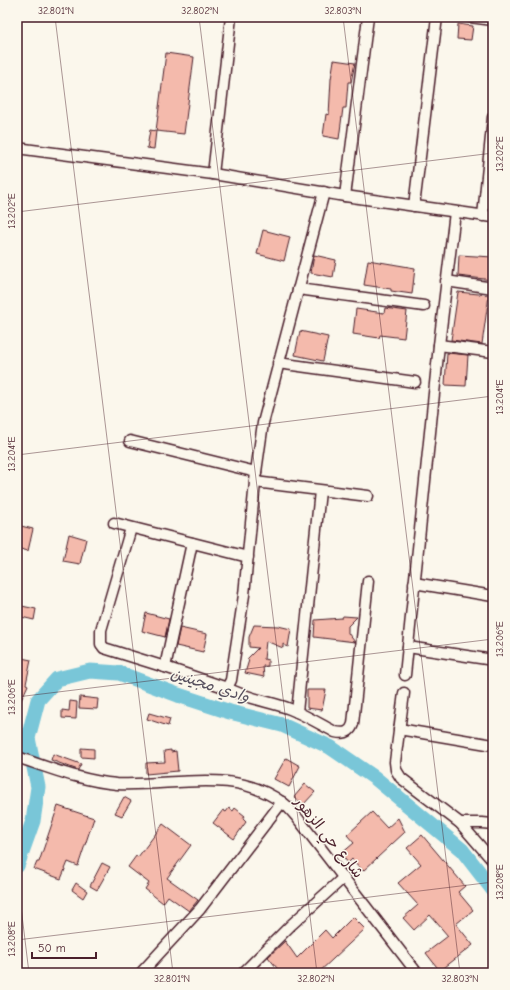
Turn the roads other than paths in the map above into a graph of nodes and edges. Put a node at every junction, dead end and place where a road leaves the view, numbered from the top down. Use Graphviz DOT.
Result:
graph roads {
  1 [pos="231,17"];
  2 [pos="368,17"];
  3 [pos="437,17"];
  4 [pos="470,17"];
  5 [pos="493,20"];
  6 [pos="493,117"];
  7 [pos="17,148"];
  8 [pos="212,174"];
  9 [pos="324,192"];
  10 [pos="345,196"];
  11 [pos="414,206"];
  12 [pos="455,212"];
  13 [pos="488,216"];
  14 [pos="446,282"];
  15 [pos="493,288"];
  16 [pos="298,289"];
  17 [pos="424,306"];
  18 [pos="439,346"];
  19 [pos="493,352"];
  20 [pos="278,363"];
  21 [pos="415,382"];
  22 [pos="130,441"];
  23 [pos="256,477"];
  24 [pos="320,491"];
  25 [pos="368,496"];
  26 [pos="114,524"];
  27 [pos="131,528"];
  28 [pos="192,543"];
  29 [pos="248,558"];
  30 [pos="368,581"];
  31 [pos="414,583"];
  32 [pos="493,596"];
  33 [pos="408,647"];
  34 [pos="493,660"];
  35 [pos="165,666"];
  36 [pos="405,675"];
  37 [pos="227,688"];
  38 [pos="404,692"];
  39 [pos="297,712"];
  40 [pos="399,729"];
  41 [pos="493,745"];
  42 [pos="17,757"];
  43 [pos="282,802"];
  44 [pos="460,823"];
  45 [pos="493,824"];
  46 [pos="493,860"];
  47 [pos="343,878"];
  48 [pos="141,973"];
  49 [pos="244,973"];
  50 [pos="417,973"];
  1 -- 8 [label="street"];
  2 -- 10 [label="street"];
  3 -- 11 [label="street"];
  4 -- 5 [label="street"];
  6 -- 13 [label="street"];
  7 -- 8 [label="street"];
  8 -- 9 [label="street"];
  9 -- 10 [label="street"];
  9 -- 16 [label="street"];
  10 -- 11 [label="street"];
  11 -- 12 [label="street"];
  12 -- 13 [label="street"];
  12 -- 14 [label="street"];
  14 -- 15 [label="street"];
  14 -- 18 [label="street"];
  16 -- 17 [label="street"];
  16 -- 20 [label="street"];
  18 -- 19 [label="street"];
  18 -- 31 [label="street"];
  20 -- 21 [label="street"];
  20 -- 23 [label="street"];
  22 -- 23 [label="street"];
  23 -- 24 [label="street"];
  23 -- 29 [label="street"];
  24 -- 25 [label="street"];
  24 -- 39 [label="street"];
  26 -- 27 [label="street"];
  27 -- 28 [label="street"];
  27 -- 35 [label="street"];
  28 -- 29 [label="street"];
  28 -- 35 [label="street"];
  29 -- 37 [label="street"];
  30 -- 39 [label="street"];
  31 -- 32 [label="street"];
  31 -- 33 [label="street"];
  33 -- 34 [label="street"];
  33 -- 36 [label="street"];
  35 -- 37 [label="street"];
  37 -- 39 [label="street"];
  38 -- 40 [label="street"];
  40 -- 41 [label="street"];
  40 -- 44 [label="street"];
  42 -- 43 [label="street, شارع حي الزهور"];
  43 -- 47 [label="street, شارع حي الزهور"];
  43 -- 48 [label="street"];
  44 -- 45 [label="street"];
  44 -- 46 [label="street"];
  47 -- 49 [label="street"];
  47 -- 50 [label="street, شارع حي الزهور"];
}
